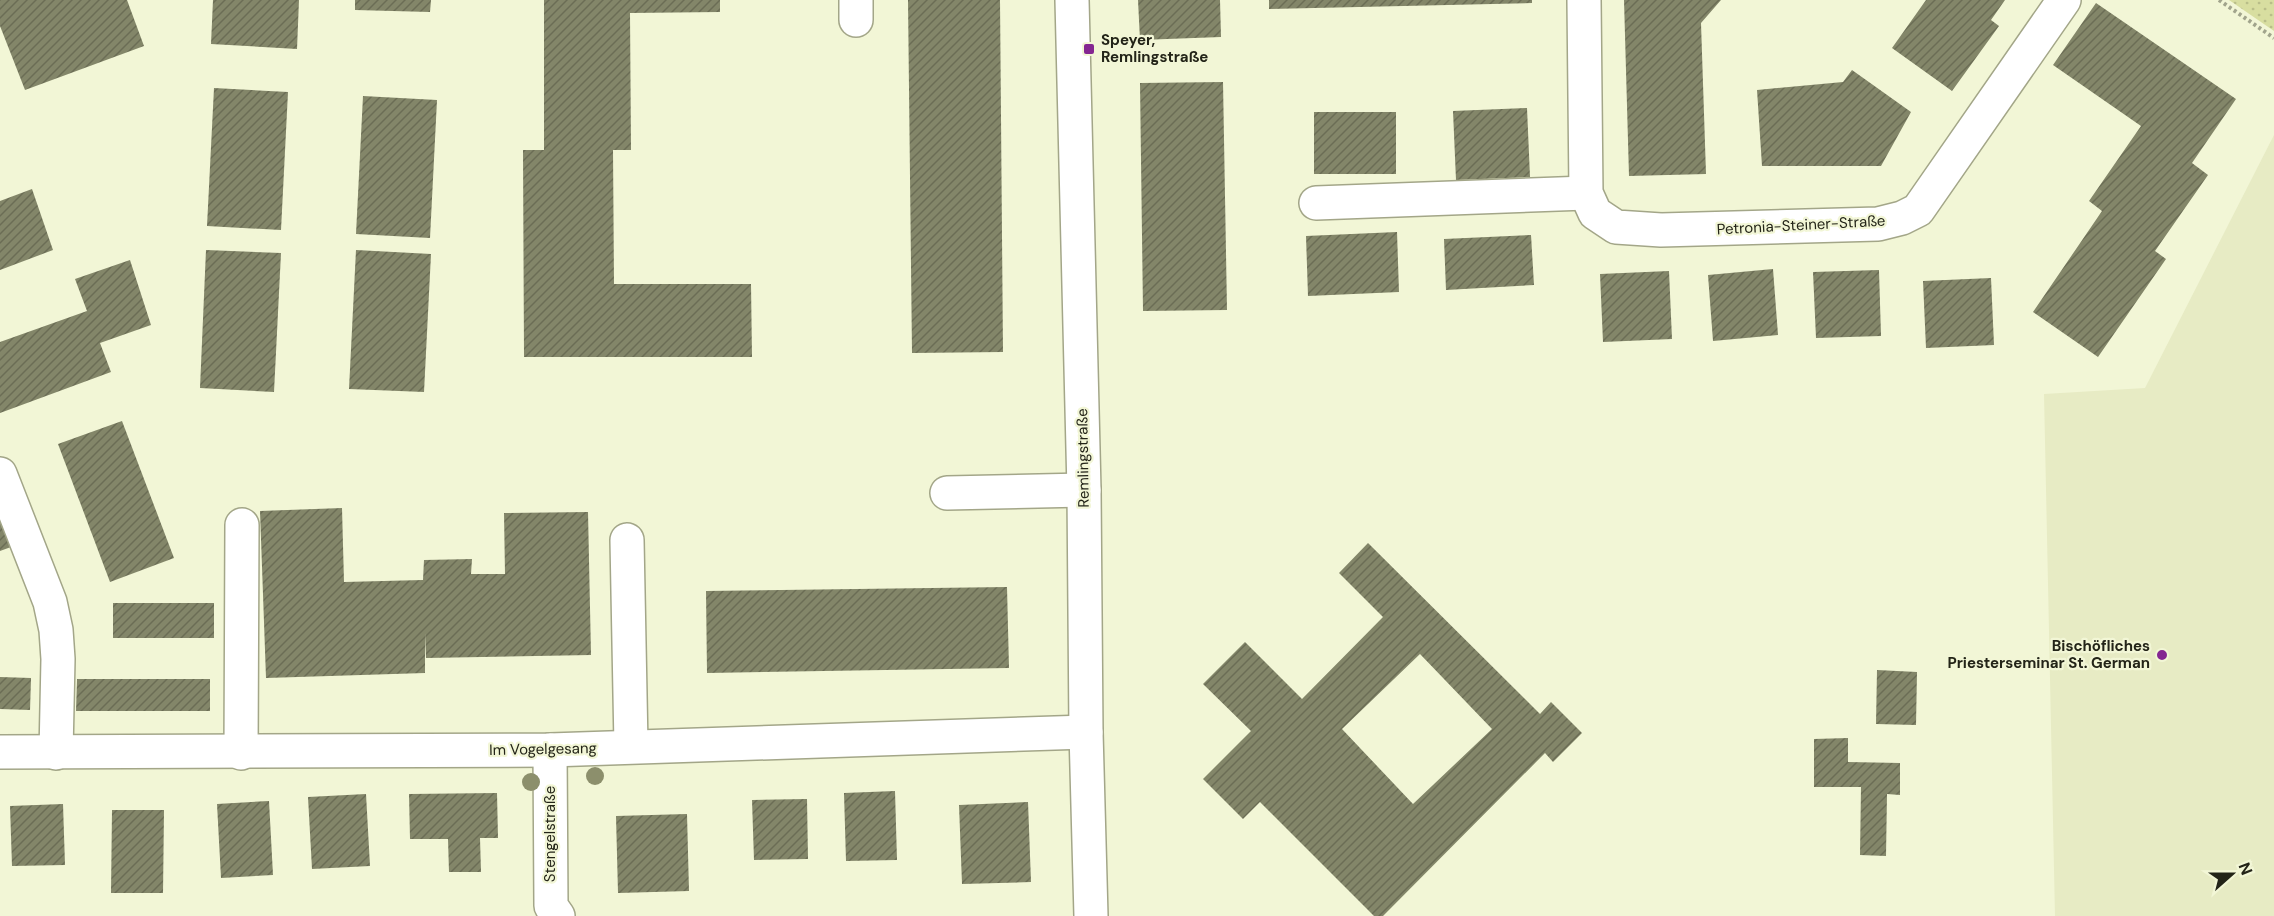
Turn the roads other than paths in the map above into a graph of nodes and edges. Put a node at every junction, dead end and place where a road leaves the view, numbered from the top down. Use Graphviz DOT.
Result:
graph roads {
  1 [pos="1072,0"];
  2 [pos="1584,0"];
  3 [pos="2064,0"];
  4 [pos="1586,193"];
  5 [pos="1316,203"];
  6 [pos="0,474"];
  7 [pos="1084,490"];
  8 [pos="948,493"];
  9 [pos="242,525"];
  10 [pos="627,540"];
  11 [pos="1086,732"];
  12 [pos="631,746"];
  13 [pos="550,750"];
  14 [pos="0,752"];
  15 [pos="56,753"];
  16 [pos="242,753"];
  17 [pos="558,916"];
  18 [pos="1090,916"];
  1 -- 7 [label="street, Remlingstraße"];
  2 -- 4 [label="street"];
  3 -- 4 [label="street, Petronia-Steiner-Straße"];
  4 -- 5 [label="street"];
  6 -- 15 [label="street"];
  7 -- 8 [label="street"];
  7 -- 11 [label="street, Remlingstraße"];
  9 -- 16 [label="street"];
  10 -- 12 [label="street"];
  11 -- 12 [label="street, Im Vogelgesang"];
  11 -- 18 [label="street, Remlingstraße"];
  12 -- 13 [label="street, Im Vogelgesang"];
  13 -- 16 [label="street, Im Vogelgesang"];
  13 -- 17 [label="street, Stengelstraße"];
  14 -- 15 [label="street, Im Vogelgesang"];
  15 -- 16 [label="street, Im Vogelgesang"];
}
